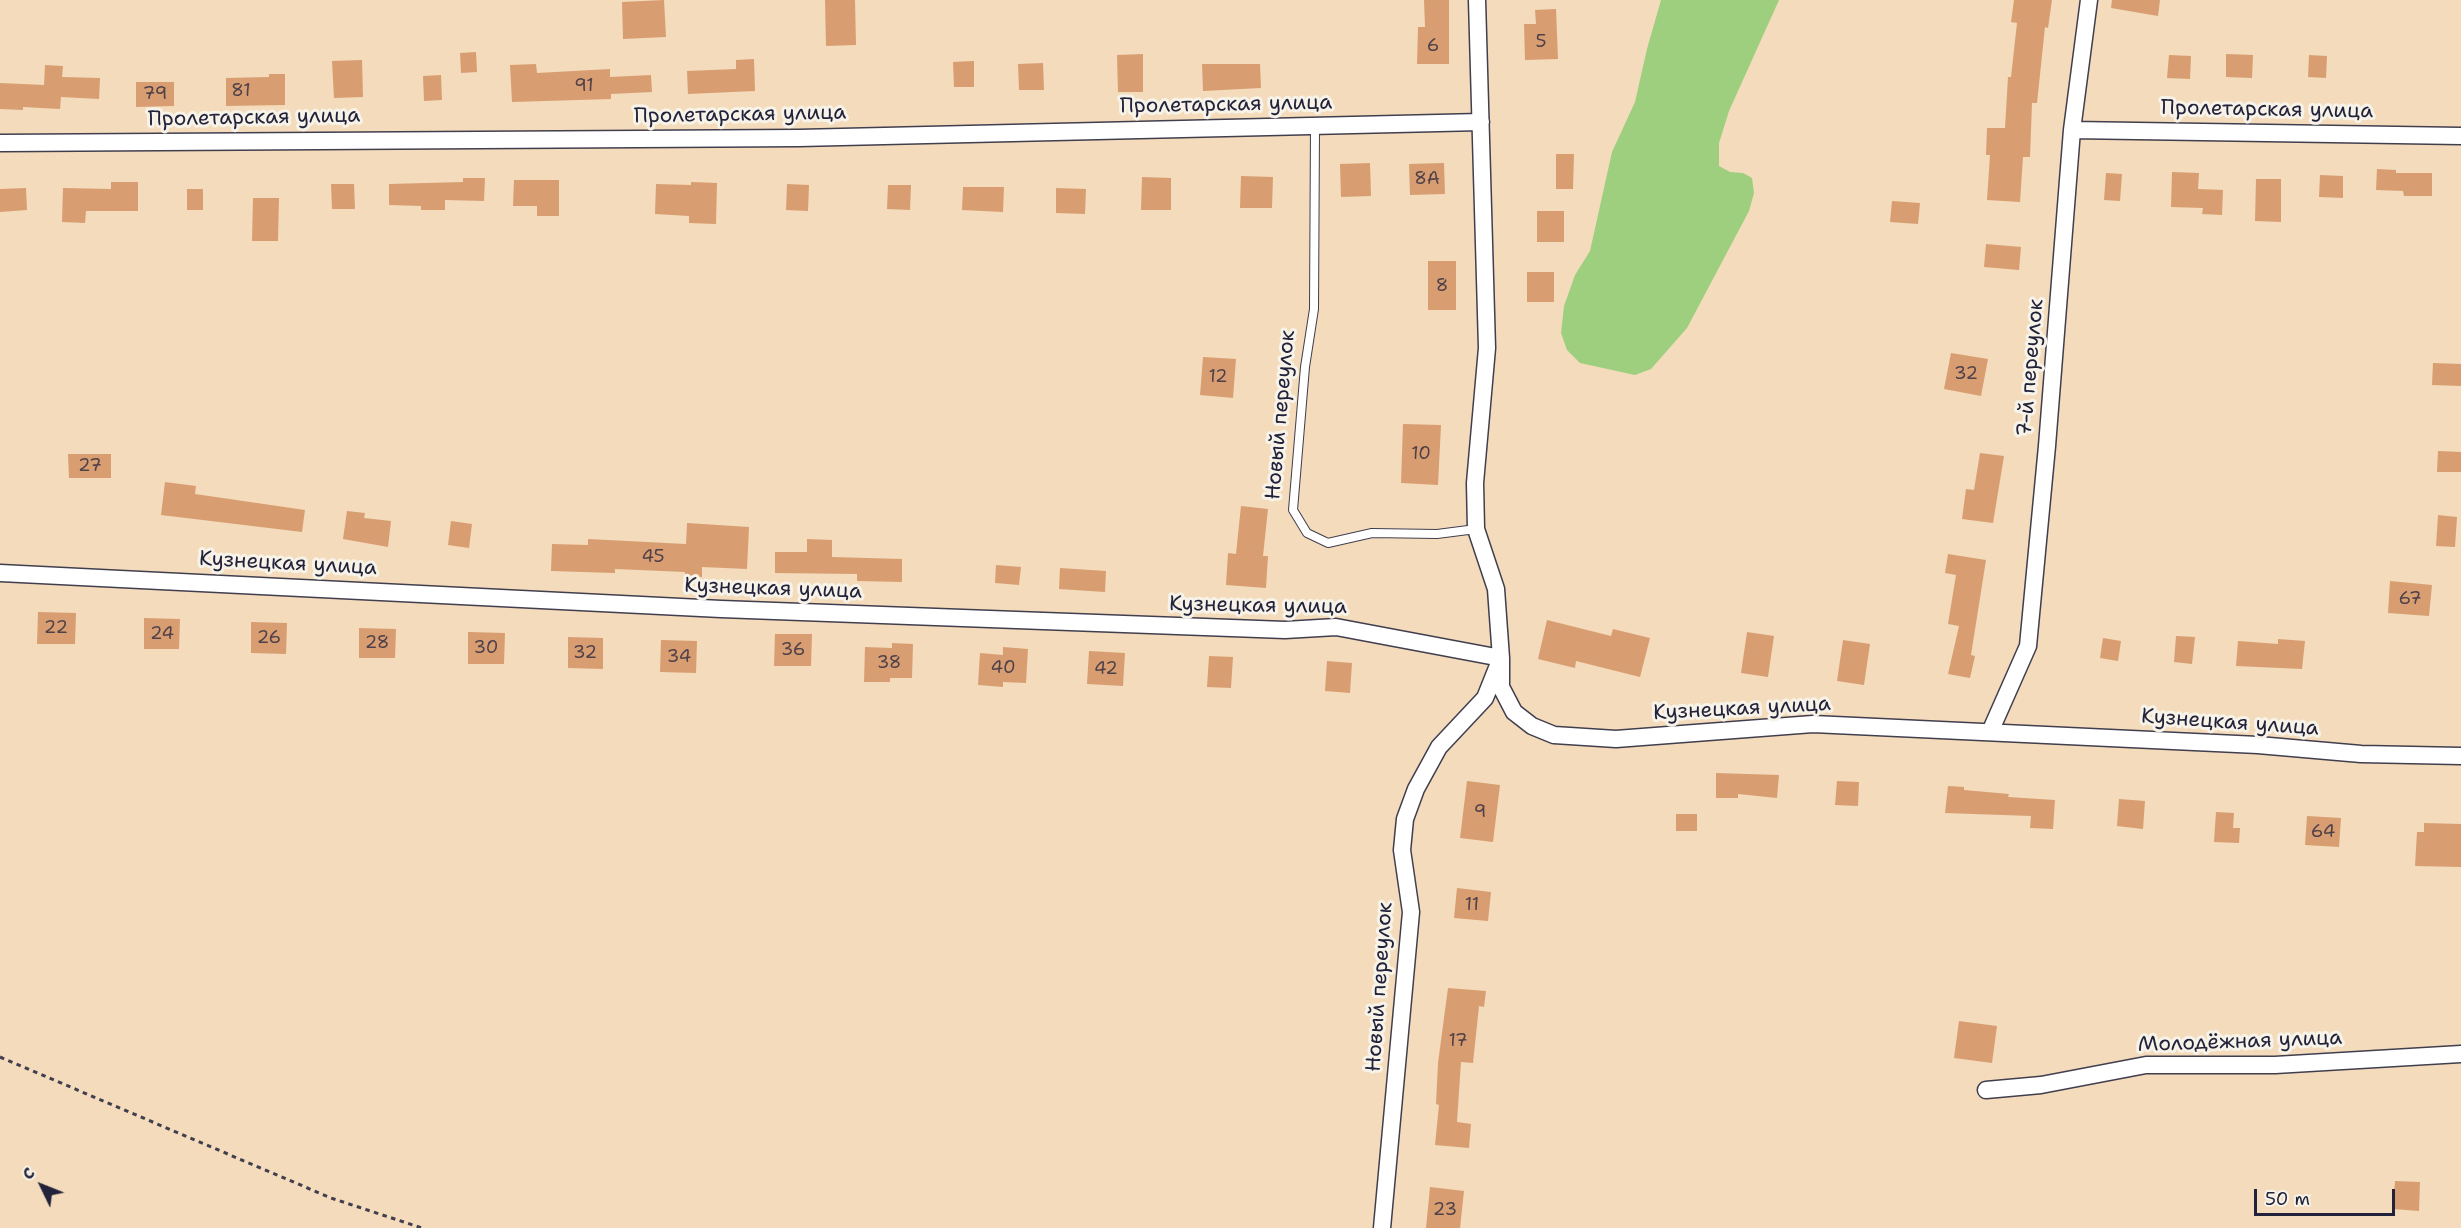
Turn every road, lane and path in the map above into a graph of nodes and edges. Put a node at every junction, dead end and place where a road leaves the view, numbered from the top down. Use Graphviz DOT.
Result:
graph roads {
  1 [pos="1477,0"];
  2 [pos="2089,0"];
  3 [pos="1481,122"];
  4 [pos="1315,125"];
  5 [pos="2072,130"];
  6 [pos="2461,136"];
  7 [pos="0,143"];
  8 [pos="1476,529"];
  9 [pos="0,573"];
  10 [pos="1501,658"];
  11 [pos="1990,732"];
  12 [pos="2461,756"];
  13 [pos="2461,1054"];
  14 [pos="0,1057"];
  15 [pos="1986,1090"];
  16 [pos="422,1228"];
  17 [pos="1382,1228"];
  1 -- 3 [label="street, Новый переулок"];
  2 -- 5 [label="street, 7-й переулок"];
  3 -- 4 [label="street, Пролетарская улица"];
  3 -- 8 [label="street, Новый переулок"];
  4 -- 7 [label="street, Пролетарская улица"];
  4 -- 8 [label="lane, Новый переулок"];
  5 -- 6 [label="street, Пролетарская улица"];
  5 -- 11 [label="street, 7-й переулок"];
  8 -- 10 [label="street, Новый переулок"];
  9 -- 10 [label="street, Кузнецкая улица"];
  10 -- 11 [label="street, Кузнецкая улица"];
  10 -- 17 [label="street, Новый переулок"];
  11 -- 12 [label="street, Кузнецкая улица"];
  13 -- 15 [label="street, Молодёжная улица"];
  14 -- 16 [label="path"];
}
